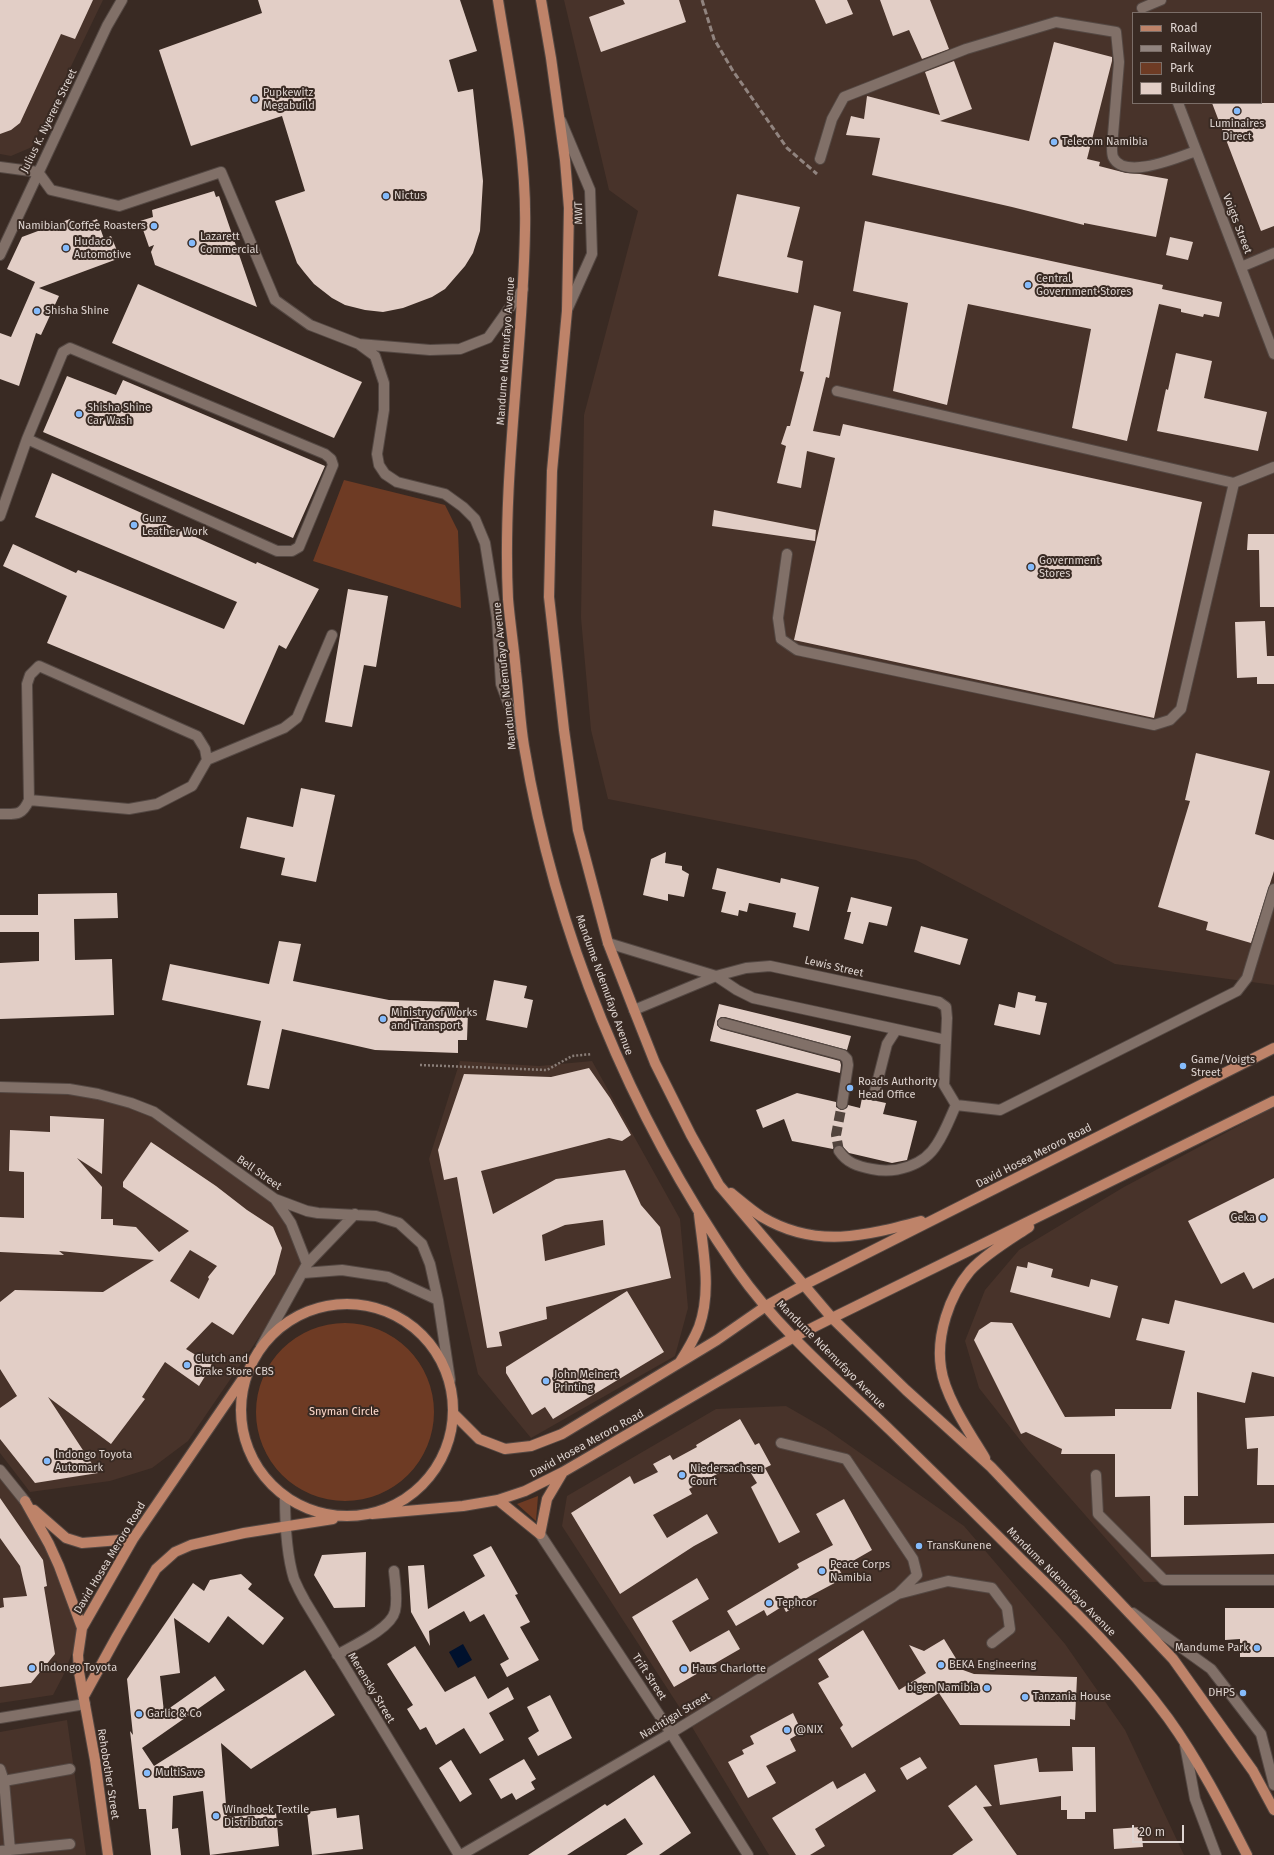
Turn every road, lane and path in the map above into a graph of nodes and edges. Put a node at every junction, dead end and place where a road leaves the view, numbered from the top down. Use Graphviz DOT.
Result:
graph roads {
  1 [pos="122,0"];
  2 [pos="498,0"];
  3 [pos="541,0"];
  4 [pos="1161,0"];
  5 [pos="1141,7"];
  6 [pos="1178,104"];
  7 [pos="559,116"];
  8 [pos="1196,152"];
  9 [pos="820,159"];
  10 [pos="0,167"];
  11 [pos="38,172"];
  12 [pos="1274,253"];
  13 [pos="0,254"];
  14 [pos="1241,267"];
  15 [pos="523,289"];
  16 [pos="566,312"];
  17 [pos="359,344"];
  18 [pos="1274,354"];
  19 [pos="837,391"];
  20 [pos="27,438"];
  21 [pos="1274,467"];
  22 [pos="1234,483"];
  23 [pos="0,516"];
  24 [pos="787,554"];
  25 [pos="332,636"];
  26 [pos="524,744"];
  27 [pos="208,760"];
  28 [pos="29,800"];
  29 [pos="0,814"];
  30 [pos="1274,889"];
  31 [pos="608,943"];
  32 [pos="716,976"];
  33 [pos="634,1010"];
  34 [pos="723,1023"];
  35 [pos="896,1030"];
  36 [pos="946,1040"];
  37 [pos="1274,1048"];
  38 [pos="592,1054"];
  39 [pos="420,1065"];
  40 [pos="0,1088"];
  41 [pos="874,1095"];
  42 [pos="1274,1101"];
  43 [pos="842,1104"];
  44 [pos="956,1105"];
  45 [pos="839,1151"];
  46 [pos="719,1185"];
  47 [pos="275,1199"];
  48 [pos="1058,1207"];
  49 [pos="699,1213"];
  50 [pos="355,1214"];
  51 [pos="940,1216"];
  52 [pos="305,1268"];
  53 [pos="804,1285"];
  54 [pos="438,1300"];
  55 [pos="766,1306"];
  56 [pos="832,1318"];
  57 [pos="794,1337"];
  58 [pos="261,1347"];
  59 [pos="679,1364"];
  60 [pos="247,1373"];
  61 [pos="450,1380"];
  62 [pos="454,1414"];
  63 [pos="782,1443"];
  64 [pos="991,1467"];
  65 [pos="0,1470"];
  66 [pos="563,1472"];
  67 [pos="1096,1475"];
  68 [pos="285,1497"];
  69 [pos="498,1500"];
  70 [pos="25,1501"];
  71 [pos="372,1514"];
  72 [pos="349,1517"];
  73 [pos="285,1525"];
  74 [pos="540,1534"];
  75 [pos="133,1539"];
  76 [pos="394,1571"];
  77 [pos="1274,1580"];
  78 [pos="898,1594"];
  79 [pos="1122,1605"];
  80 [pos="82,1628"];
  81 [pos="992,1643"];
  82 [pos="337,1654"];
  83 [pos="85,1700"];
  84 [pos="0,1718"];
  85 [pos="671,1733"];
  86 [pos="1185,1744"];
  87 [pos="0,1769"];
  88 [pos="70,1769"];
  89 [pos="4,1781"];
  90 [pos="1274,1785"];
  91 [pos="1274,1810"];
  92 [pos="70,1844"];
  93 [pos="5,1851"];
  94 [pos="108,1855"];
  95 [pos="460,1855"];
  96 [pos="748,1855"];
  97 [pos="1216,1855"];
  98 [pos="1247,1855"];
  1 -- 11 [label="street, Julius K. Nyerere Street"];
  2 -- 15 [label="main road, Mandume Ndemufayo Avenue"];
  3 -- 7 [label="main road, Mandume Ndemufayo Avenue"];
  4 -- 5 [label="street"];
  6 -- 8 [label="street, Voigts Street"];
  7 -- 16 [label="main road, Mandume Ndemufayo Avenue"];
  7 -- 16 [label="street, MWT"];
  8 -- 9 [label="street"];
  8 -- 14 [label="street, Voigts Street"];
  10 -- 11 [label="street"];
  11 -- 13 [label="street, Julius K. Nyerere Street"];
  11 -- 17 [label="street"];
  12 -- 14 [label="street"];
  14 -- 18 [label="street, Voigts Street"];
  15 -- 17 [label="street"];
  15 -- 26 [label="main road, Mandume Ndemufayo Avenue"];
  16 -- 31 [label="main road, Mandume Ndemufayo Avenue"];
  17 -- 26 [label="street"];
  19 -- 22 [label="street"];
  20 -- 20 [label="street"];
  20 -- 23 [label="street"];
  21 -- 22 [label="street"];
  22 -- 24 [label="street"];
  25 -- 27 [label="street"];
  26 -- 49 [label="main road, Mandume Ndemufayo Avenue"];
  27 -- 28 [label="street"];
  27 -- 28 [label="street"];
  28 -- 29 [label="street"];
  30 -- 44 [label="street"];
  31 -- 32 [label="street"];
  31 -- 33 [label="main road, Mandume Ndemufayo Avenue"];
  32 -- 33 [label="street, Lewis Street"];
  32 -- 35 [label="street"];
  32 -- 36 [label="street, Lewis Street"];
  33 -- 46 [label="main road, Mandume Ndemufayo Avenue"];
  34 -- 43 [label="street"];
  35 -- 36 [label="street"];
  35 -- 41 [label="street"];
  36 -- 44 [label="street"];
  37 -- 51 [label="main road, David Hosea Meroro Road"];
  38 -- 39 [label="path"];
  40 -- 47 [label="street, Bell Street"];
  42 -- 48 [label="main road"];
  44 -- 45 [label="street"];
  46 -- 51 [label="main road"];
  46 -- 53 [label="main road, Mandume Ndemufayo Avenue"];
  47 -- 50 [label="street, Bell Street"];
  47 -- 52 [label="street"];
  48 -- 56 [label="main road"];
  48 -- 64 [label="main road"];
  49 -- 55 [label="main road, Mandume Ndemufayo Avenue"];
  49 -- 59 [label="main road"];
  50 -- 52 [label="street"];
  50 -- 54 [label="street, Bell Street"];
  51 -- 53 [label="main road, David Hosea Meroro Road"];
  52 -- 54 [label="street"];
  52 -- 58 [label="street"];
  53 -- 55 [label="main road, David Hosea Meroro Road"];
  53 -- 56 [label="main road, Mandume Ndemufayo Avenue"];
  54 -- 61 [label="street, Bell Street"];
  55 -- 57 [label="main road, Mandume Ndemufayo Avenue"];
  55 -- 59 [label="main road, David Hosea Meroro Road"];
  56 -- 57 [label="main road, David Hosea Meroro Road"];
  56 -- 64 [label="main road, Mandume Ndemufayo Avenue"];
  57 -- 66 [label="main road, David Hosea Meroro Road"];
  57 -- 86 [label="main road, Mandume Ndemufayo Avenue"];
  58 -- 60 [label="main road"];
  58 -- 61 [label="main road"];
  59 -- 62 [label="main road, David Hosea Meroro Road"];
  60 -- 68 [label="main road"];
  60 -- 75 [label="main road, David Hosea Meroro Road"];
  61 -- 62 [label="main road"];
  62 -- 71 [label="main road"];
  63 -- 78 [label="street"];
  64 -- 79 [label="main road, Mandume Ndemufayo Avenue"];
  65 -- 70 [label="street"];
  66 -- 69 [label="main road, David Hosea Meroro Road"];
  66 -- 74 [label="main road"];
  67 -- 77 [label="street"];
  68 -- 72 [label="main road"];
  68 -- 73 [label="street, Merensky Street"];
  69 -- 71 [label="main road, David Hosea Meroro Road"];
  69 -- 74 [label="main road"];
  70 -- 75 [label="main road"];
  70 -- 80 [label="main road"];
  71 -- 72 [label="main road"];
  72 -- 73 [label="main road"];
  73 -- 82 [label="street, Merensky Street"];
  73 -- 83 [label="main road"];
  74 -- 85 [label="street, Trift Street"];
  75 -- 80 [label="main road, David Hosea Meroro Road"];
  76 -- 82 [label="street"];
  78 -- 81 [label="street"];
  78 -- 85 [label="street, Nachtigal Street"];
  79 -- 90 [label="street"];
  79 -- 91 [label="main road, Mandume Ndemufayo Avenue"];
  80 -- 83 [label="main road, David Hosea Meroro Road"];
  82 -- 95 [label="street, Merensky Street"];
  83 -- 84 [label="street"];
  83 -- 94 [label="main road, Rehobother Street"];
  85 -- 95 [label="street, Nachtigal Street"];
  85 -- 96 [label="street, Trift Street"];
  86 -- 97 [label="street"];
  86 -- 98 [label="main road, Mandume Ndemufayo Avenue"];
  87 -- 89 [label="street"];
  88 -- 89 [label="street"];
  89 -- 93 [label="street"];
  92 -- 93 [label="street"];
}
